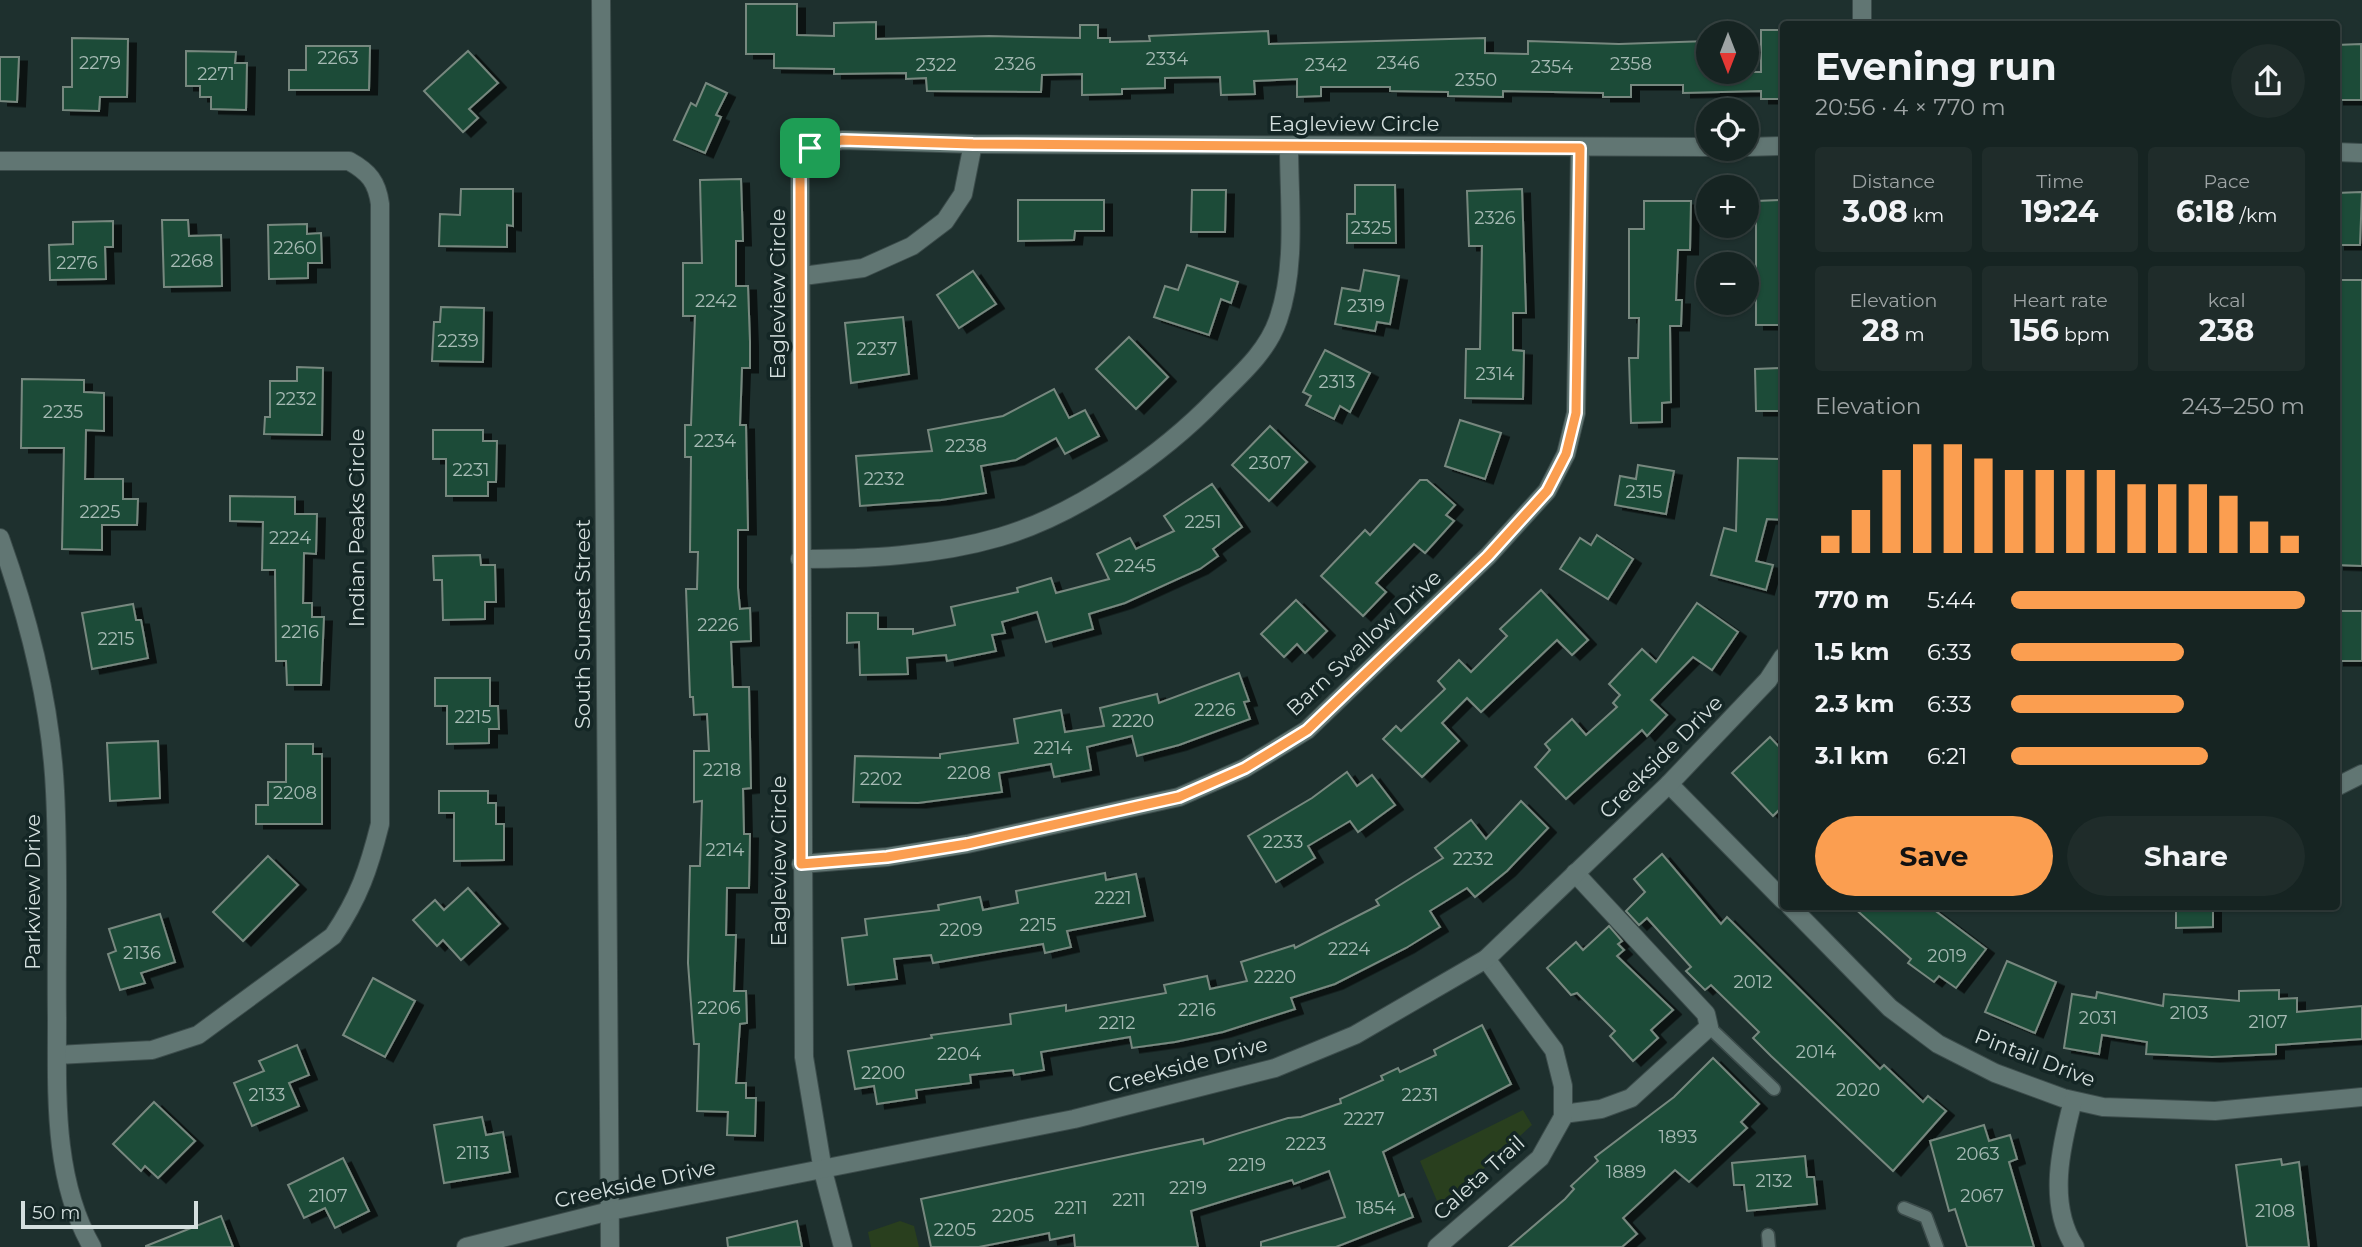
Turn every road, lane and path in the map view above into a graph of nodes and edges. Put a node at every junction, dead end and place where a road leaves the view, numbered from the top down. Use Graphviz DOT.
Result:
graph roads {
  1 [pos="601,0"];
  2 [pos="1862,0"];
  3 [pos="1862,21"];
  4 [pos="973,144"];
  5 [pos="1289,146"];
  6 [pos="1759,146"];
  7 [pos="1780,146"];
  8 [pos="1696,147"];
  9 [pos="1580,148"];
  10 [pos="2340,152"];
  11 [pos="2362,153"];
  12 [pos="0,161"];
  13 [pos="803,276"];
  14 [pos="0,538"];
  15 [pos="800,559"];
  16 [pos="1780,662"];
  17 [pos="2362,774"];
  18 [pos="1669,784"];
  19 [pos="2340,785"];
  20 [pos="801,864"];
  21 [pos="1575,873"];
  22 [pos="1780,897"];
  23 [pos="1794,910"];
  24 [pos="1486,959"];
  25 [pos="1709,1027"];
  26 [pos="57,1055"];
  27 [pos="1774,1089"];
  28 [pos="2362,1097"];
  29 [pos="2073,1101"];
  30 [pos="1563,1114"];
  31 [pos="823,1171"];
  32 [pos="1905,1208"];
  33 [pos="610,1211"];
  34 [pos="92,1247"];
  35 [pos="466,1247"];
  36 [pos="610,1247"];
  37 [pos="843,1247"];
  38 [pos="1437,1247"];
  39 [pos="1937,1247"];
  40 [pos="2074,1247"];
  1 -- 33 [label="street, South Sunset Street"];
  2 -- 3 [label="street"];
  4 -- 5 [label="street, Eagleview Circle"];
  4 -- 13 [label="street"];
  4 -- 13 [label="street, Eagleview Circle"];
  5 -- 9 [label="street, Eagleview Circle"];
  5 -- 15 [label="street"];
  6 -- 7 [label="street"];
  8 -- 9 [label="street, Eagleview Circle"];
  9 -- 20 [label="street, Barn Swallow Drive"];
  10 -- 11 [label="street"];
  12 -- 26 [label="street, Indian Peaks Circle"];
  13 -- 15 [label="street, Eagleview Circle"];
  14 -- 26 [label="street, Parkview Drive"];
  15 -- 20 [label="street, Eagleview Circle"];
  16 -- 18 [label="street, Creekside Drive"];
  17 -- 19 [label="street"];
  18 -- 21 [label="street, Creekside Drive"];
  18 -- 22 [label="street"];
  20 -- 31 [label="street, Eagleview Circle"];
  21 -- 24 [label="street, Creekside Drive"];
  21 -- 25 [label="street"];
  23 -- 29 [label="street, Pintail Drive"];
  24 -- 30 [label="street"];
  24 -- 31 [label="street, Creekside Drive"];
  25 -- 27 [label="lane"];
  25 -- 30 [label="street"];
  26 -- 34 [label="street, Parkview Drive"];
  28 -- 29 [label="street, Pintail Drive"];
  29 -- 40 [label="street"];
  30 -- 38 [label="street, Caleta Trail"];
  31 -- 33 [label="street, Creekside Drive"];
  31 -- 37 [label="street"];
  32 -- 39 [label="lane"];
  33 -- 35 [label="street, Creekside Drive"];
  33 -- 36 [label="street, South Sunset Street"];
}
